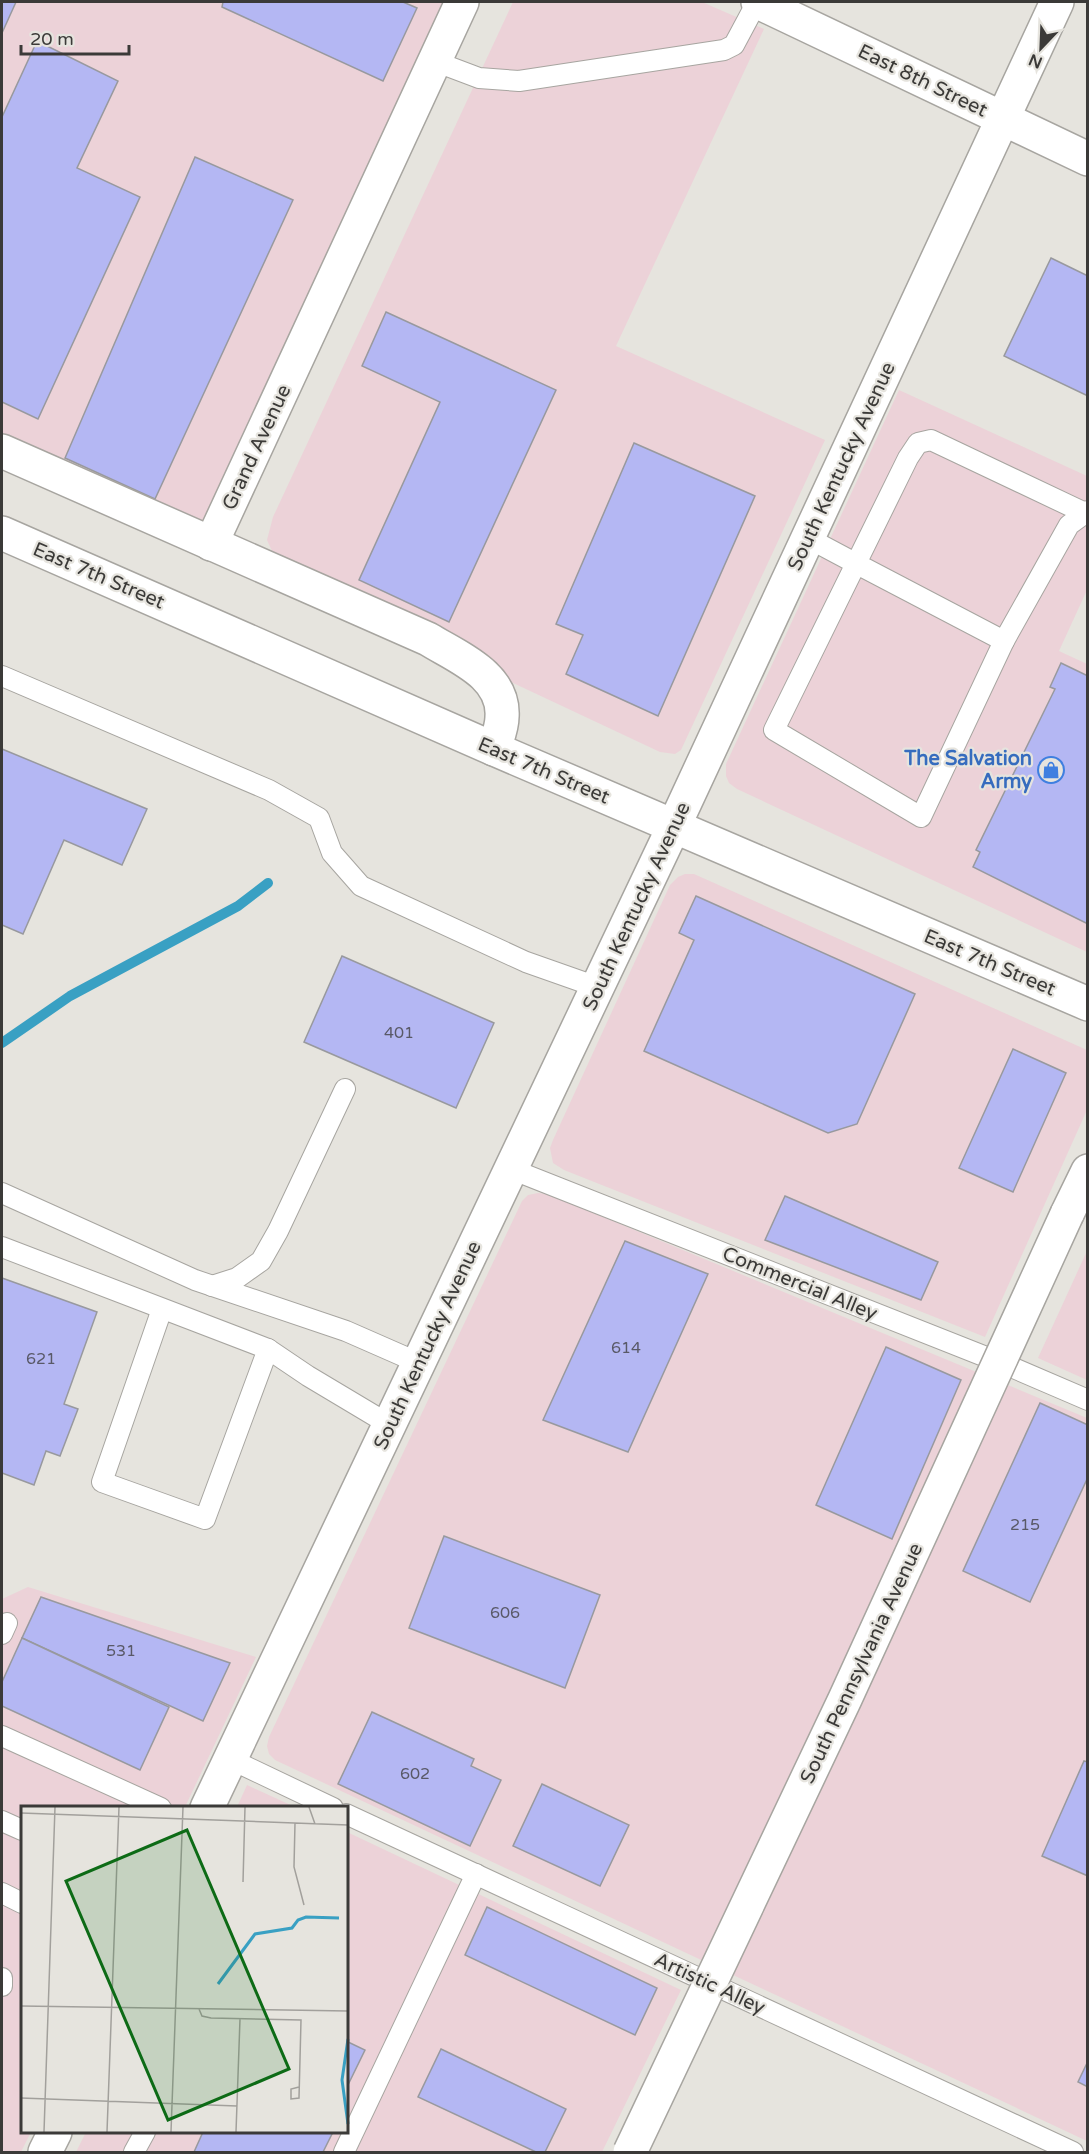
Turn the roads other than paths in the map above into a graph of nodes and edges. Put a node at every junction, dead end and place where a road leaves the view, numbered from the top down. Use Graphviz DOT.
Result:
graph roads {
  1 [pos="462,2"];
  2 [pos="758,2"];
  3 [pos="1057,2"];
  4 [pos="434,62"];
  5 [pos="1002,119"];
  6 [pos="1088,159"];
  7 [pos="2,451"];
  8 [pos="1086,512"];
  9 [pos="2,533"];
  10 [pos="808,538"];
  11 [pos="211,543"];
  12 [pos="855,563"];
  13 [pos="1004,641"];
  14 [pos="2,676"];
  15 [pos="494,749"];
  16 [pos="674,826"];
  17 [pos="597,987"];
  18 [pos="1088,1004"];
  19 [pos="345,1089"];
  20 [pos="511,1170"];
  21 [pos="1088,1171"];
  22 [pos="2,1193"];
  23 [pos="2,1247"];
  24 [pos="212,1286"];
  25 [pos="162,1309"];
  26 [pos="268,1349"];
  27 [pos="419,1363"];
  28 [pos="1088,1400"];
  29 [pos="390,1425"];
  30 [pos="2,1736"];
  31 [pos="230,1759"];
  32 [pos="157,1806"];
  33 [pos="208,1806"];
  34 [pos="329,1806"];
  35 [pos="348,1815"];
  36 [pos="2,1821"];
  37 [pos="21,1830"];
  38 [pos="476,1874"];
  39 [pos="2,1893"];
  40 [pos="21,1902"];
  41 [pos="2,1978"];
  42 [pos="2,1986"];
  43 [pos="54,2133"];
  44 [pos="144,2133"];
  45 [pos="45,2152"];
  46 [pos="134,2152"];
  47 [pos="344,2152"];
  48 [pos="630,2152"];
  49 [pos="1073,2152"];
  1 -- 4 [label="street, Grand Avenue"];
  2 -- 4 [label="lane"];
  2 -- 5 [label="street, East 8th Street"];
  3 -- 5 [label="street, South Kentucky Avenue"];
  4 -- 11 [label="street, Grand Avenue"];
  5 -- 6 [label="street, East 8th Street"];
  5 -- 10 [label="street, South Kentucky Avenue"];
  7 -- 11 [label="street"];
  8 -- 12 [label="lane"];
  8 -- 13 [label="lane"];
  9 -- 15 [label="street, East 7th Street"];
  10 -- 12 [label="lane"];
  10 -- 16 [label="street, South Kentucky Avenue"];
  11 -- 15 [label="street"];
  12 -- 13 [label="lane"];
  12 -- 13 [label="lane"];
  14 -- 17 [label="lane"];
  15 -- 16 [label="street, East 7th Street"];
  16 -- 17 [label="street, South Kentucky Avenue"];
  16 -- 18 [label="street, East 7th Street"];
  17 -- 20 [label="street, South Kentucky Avenue"];
  19 -- 24 [label="lane"];
  20 -- 27 [label="street, South Kentucky Avenue"];
  20 -- 28 [label="lane, Commercial Alley"];
  21 -- 48 [label="street, South Pennsylvania Avenue, bridge"];
  22 -- 24 [label="lane"];
  23 -- 25 [label="lane"];
  24 -- 27 [label="lane"];
  25 -- 26 [label="lane"];
  25 -- 26 [label="lane"];
  26 -- 29 [label="lane"];
  27 -- 29 [label="street, South Kentucky Avenue"];
  29 -- 31 [label="street, South Kentucky Avenue"];
  30 -- 32 [label="lane"];
  31 -- 33 [label="street, South Kentucky Avenue"];
  31 -- 34 [label="lane"];
  35 -- 38 [label="lane, Artistic Alley"];
  36 -- 37 [label="lane"];
  38 -- 47 [label="lane"];
  38 -- 49 [label="lane, Artistic Alley"];
  39 -- 40 [label="lane"];
  41 -- 42 [label="lane"];
  43 -- 45 [label="street"];
  44 -- 46 [label="lane"];
}
